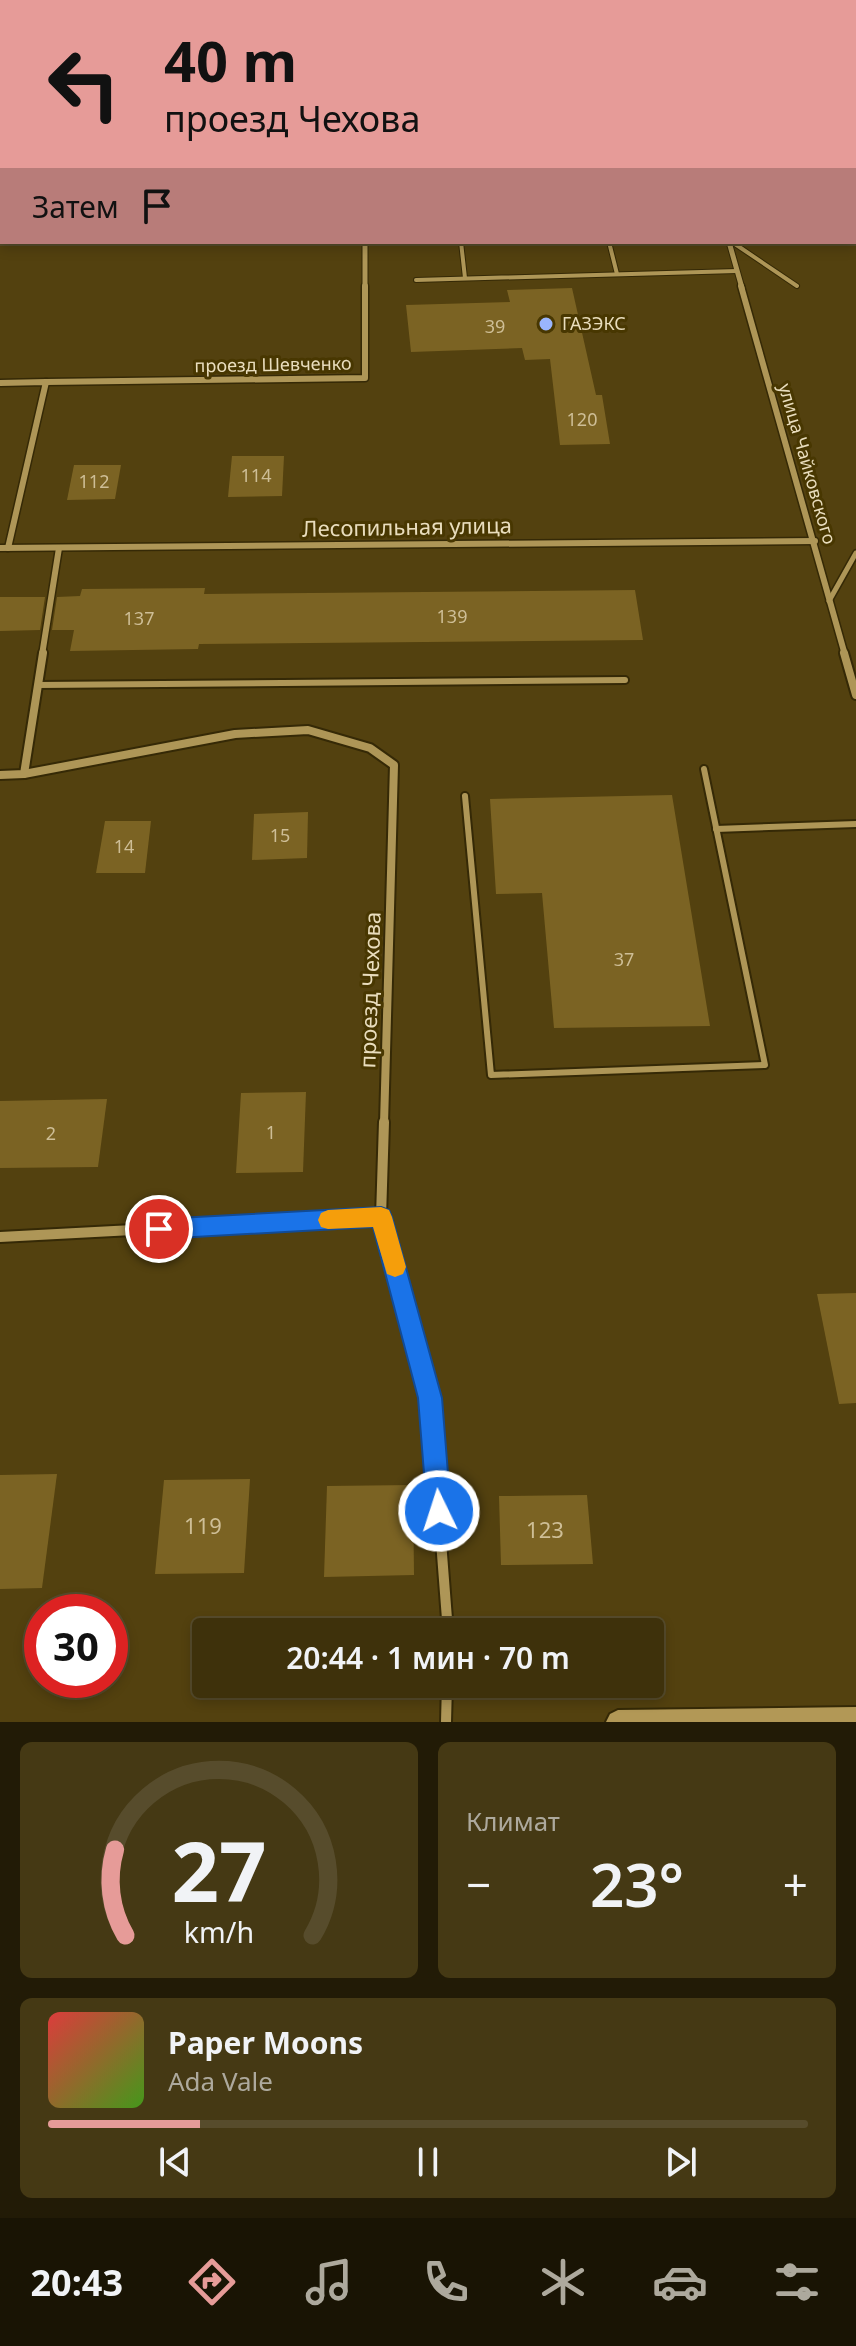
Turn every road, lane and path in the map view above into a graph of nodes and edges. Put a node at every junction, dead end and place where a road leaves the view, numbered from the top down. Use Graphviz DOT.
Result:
graph roads {
  1 [pos="365,244"];
  2 [pos="461,244"];
  3 [pos="610,244"];
  4 [pos="730,244"];
  5 [pos="733,244"];
  6 [pos="737,271"];
  7 [pos="617,274"];
  8 [pos="465,278"];
  9 [pos="416,280"];
  10 [pos="797,286"];
  11 [pos="46,382"];
  12 [pos="0,383"];
  13 [pos="815,541"];
  14 [pos="4,548"];
  15 [pos="59,548"];
  16 [pos="856,553"];
  17 [pos="829,601"];
  18 [pos="625,680"];
  19 [pos="38,685"];
  20 [pos="856,695"];
  21 [pos="704,769"];
  22 [pos="24,774"];
  23 [pos="0,775"];
  24 [pos="465,796"];
  25 [pos="856,824"];
  26 [pos="716,829"];
  27 [pos="381,1217"];
  28 [pos="0,1237"];
  29 [pos="447,1618"];
  30 [pos="447,1698"];
  31 [pos="856,1719"];
  32 [pos="446,1722"];
  33 [pos="618,1722"];
  1 -- 11 [label="street, проезд Шевченко"];
  2 -- 8 [label="lane"];
  3 -- 7 [label="lane"];
  4 -- 6 [label="street, улица Чайковского"];
  5 -- 10 [label="lane"];
  6 -- 7 [label="lane"];
  6 -- 13 [label="street, улица Чайковского"];
  7 -- 8 [label="lane"];
  8 -- 9 [label="lane"];
  11 -- 12 [label="street, проезд Шевченко"];
  11 -- 14 [label="street"];
  13 -- 15 [label="street, Лесопильная улица"];
  13 -- 17 [label="street, улица Чайковского"];
  14 -- 15 [label="street, Лесопильная улица"];
  15 -- 19 [label="street"];
  16 -- 17 [label="lane"];
  17 -- 20 [label="street, улица Чайковского"];
  18 -- 19 [label="lane"];
  19 -- 22 [label="street"];
  21 -- 26 [label="lane"];
  22 -- 23 [label="street, проезд Чехова"];
  22 -- 27 [label="street, проезд Чехова"];
  24 -- 26 [label="lane"];
  25 -- 26 [label="lane"];
  27 -- 28 [label="street"];
  27 -- 29 [label="street"];
  30 -- 32 [label="street"];
  31 -- 33 [label="main road"];
}
